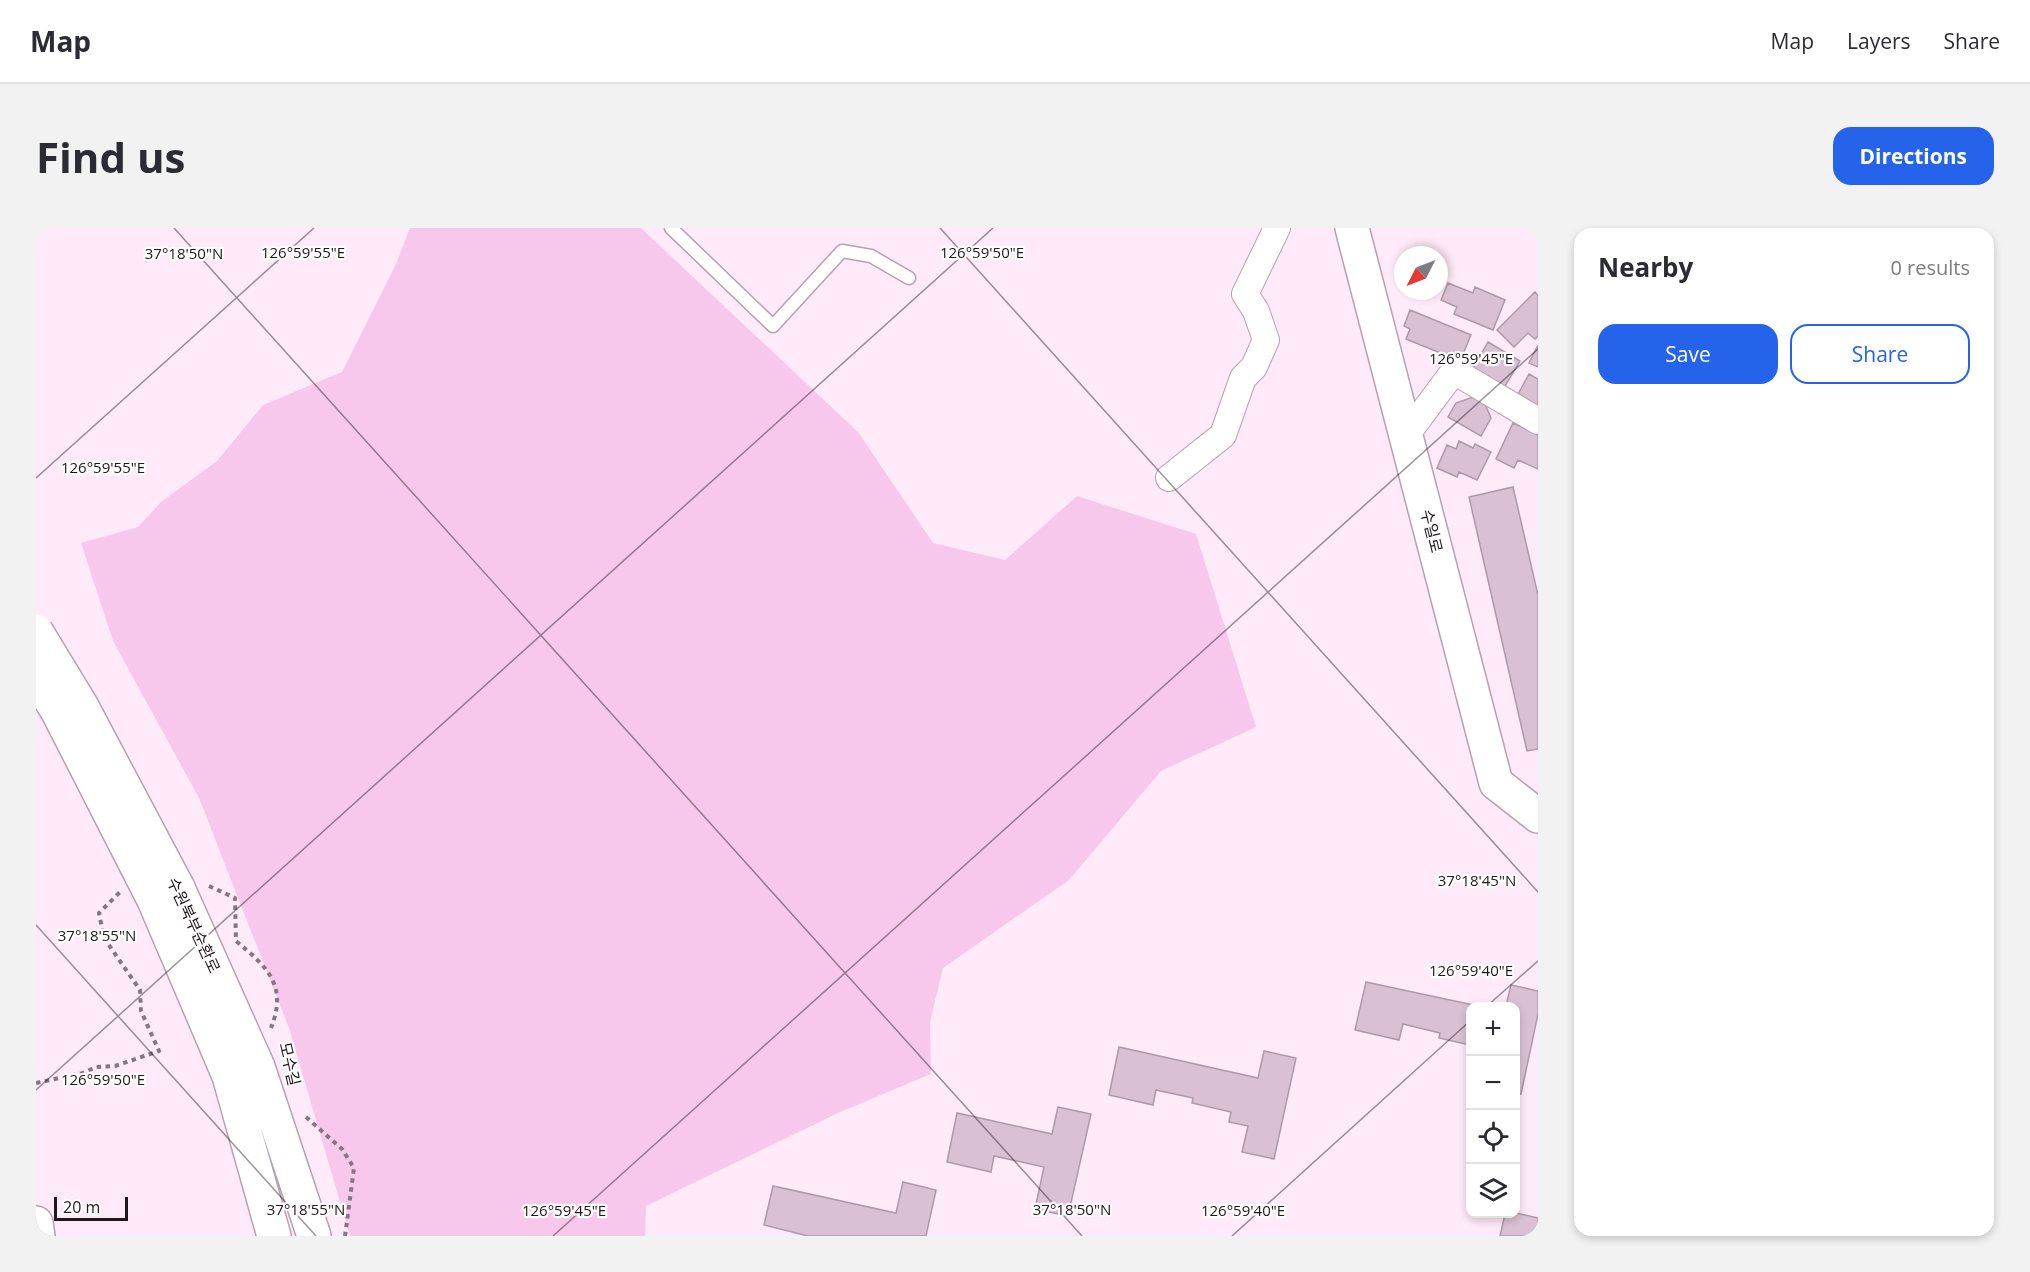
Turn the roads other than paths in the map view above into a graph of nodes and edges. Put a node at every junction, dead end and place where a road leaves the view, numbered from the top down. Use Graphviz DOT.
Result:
graph roads {
  1 [pos="671,228"];
  2 [pos="1277,228"];
  3 [pos="1352,228"];
  4 [pos="909,278"];
  5 [pos="1538,421"];
  6 [pos="1407,434"];
  7 [pos="1168,478"];
  8 [pos="36,631"];
  9 [pos="36,676"];
  10 [pos="1538,816"];
  11 [pos="152,892"];
  12 [pos="36,1223"];
  13 [pos="38,1236"];
  14 [pos="274,1236"];
  15 [pos="314,1236"];
  1 -- 4 [label="lane"];
  2 -- 7 [label="street"];
  3 -- 6 [label="main road, 수일로"];
  5 -- 6 [label="street"];
  6 -- 10 [label="main road, 수일로"];
  8 -- 11 [label="main road, 수원북부순환로, bridge"];
  9 -- 11 [label="main road, 수원북부순환로, bridge"];
  11 -- 14 [label="main road, 수원북부순환로"];
  11 -- 15 [label="main road, 수원북부순환로"];
  12 -- 13 [label="main road"];
}
